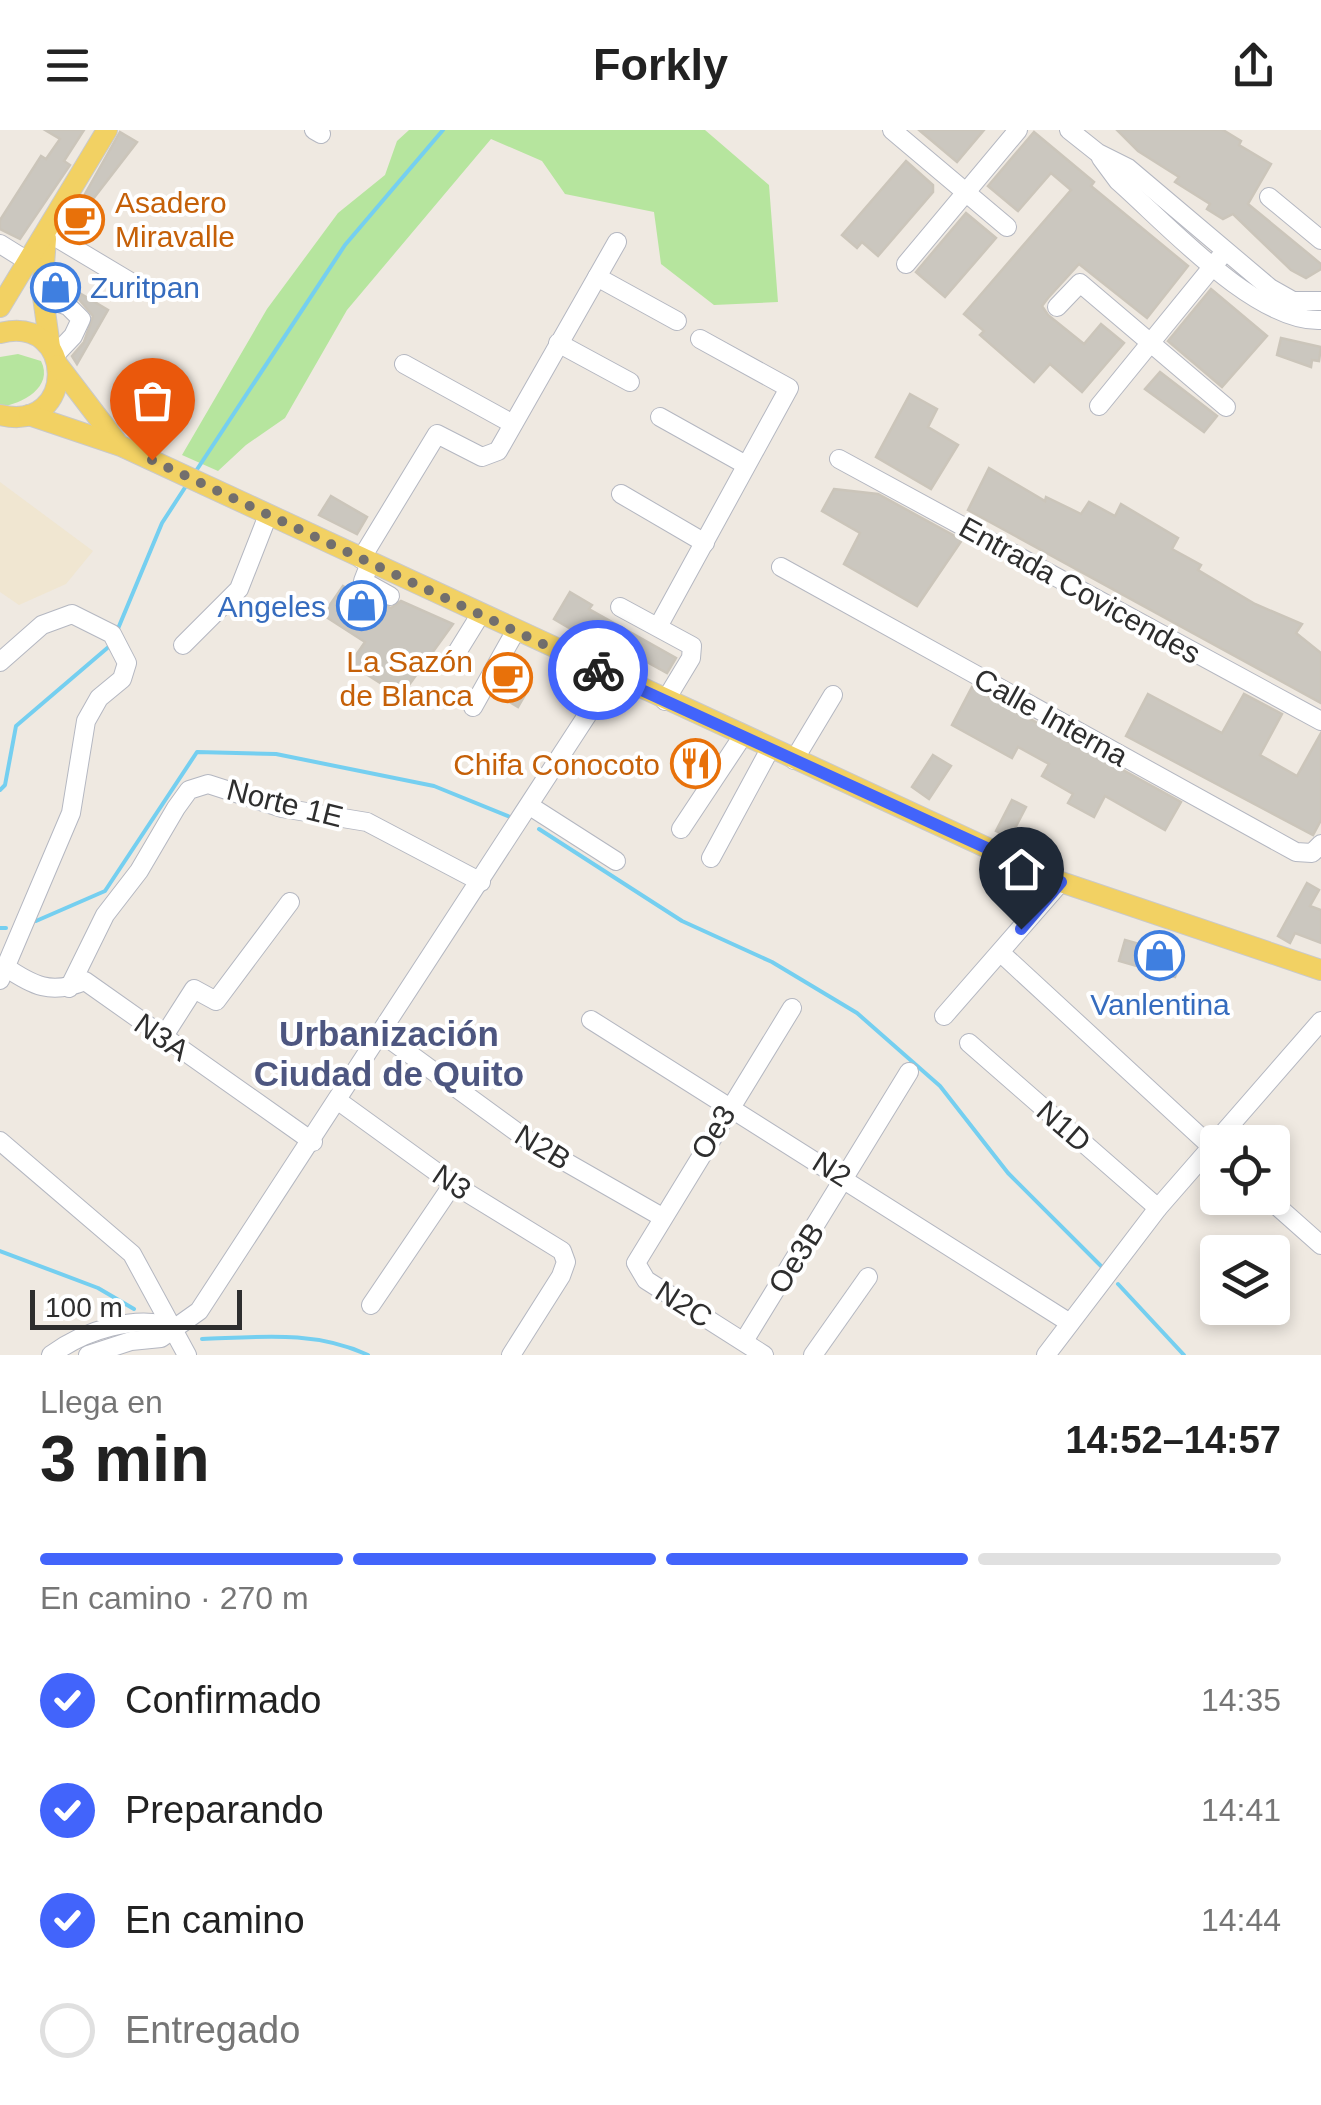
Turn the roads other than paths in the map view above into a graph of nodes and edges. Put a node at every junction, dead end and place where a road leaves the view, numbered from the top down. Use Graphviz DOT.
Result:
graph roads {
  1 [pos="107,130"];
  2 [pos="892,130"];
  3 [pos="1018,130"];
  4 [pos="1078,133"];
  5 [pos="967,192"];
  6 [pos="1269,197"];
  7 [pos="1007,227"];
  8 [pos="47,232"];
  9 [pos="1321,240"];
  10 [pos="617,242"];
  11 [pos="0,244"];
  12 [pos="1220,258"];
  13 [pos="28,262"];
  14 [pos="906,264"];
  15 [pos="597,276"];
  16 [pos="130,281"];
  17 [pos="42,297"];
  18 [pos="1321,301"];
  19 [pos="0,307"];
  20 [pos="1057,307"];
  21 [pos="1321,320"];
  22 [pos="677,321"];
  23 [pos="0,334"];
  24 [pos="700,338"];
  25 [pos="558,343"];
  26 [pos="1150,343"];
  27 [pos="54,355"];
  28 [pos="404,364"];
  29 [pos="630,382"];
  30 [pos="1099,406"];
  31 [pos="1226,407"];
  32 [pos="0,415"];
  33 [pos="29,415"];
  34 [pos="660,417"];
  35 [pos="512,424"];
  36 [pos="121,446"];
  37 [pos="839,459"];
  38 [pos="746,466"];
  39 [pos="621,494"];
  40 [pos="268,515"];
  41 [pos="705,542"];
  42 [pos="365,561"];
  43 [pos="781,567"];
  44 [pos="390,596"];
  45 [pos="620,607"];
  46 [pos="480,615"];
  47 [pos="660,625"];
  48 [pos="515,632"];
  49 [pos="183,645"];
  50 [pos="0,662"];
  51 [pos="451,662"];
  52 [pos="612,677"];
  53 [pos="833,695"];
  54 [pos="664,701"];
  55 [pos="473,707"];
  56 [pos="1321,721"];
  57 [pos="742,736"];
  58 [pos="770,750"];
  59 [pos="794,760"];
  60 [pos="530,806"];
  61 [pos="681,828"];
  62 [pos="1321,844"];
  63 [pos="711,858"];
  64 [pos="616,861"];
  65 [pos="480,882"];
  66 [pos="1061,882"];
  67 [pos="290,902"];
  68 [pos="1001,952"];
  69 [pos="1321,970"];
  70 [pos="2,973"];
  71 [pos="69,988"];
  72 [pos="792,1008"];
  73 [pos="944,1016"];
  74 [pos="592,1020"];
  75 [pos="1320,1024"];
  76 [pos="381,1033"];
  77 [pos="162,1038"];
  78 [pos="970,1043"];
  79 [pos="909,1072"];
  80 [pos="337,1100"];
  81 [pos="729,1106"];
  82 [pos="1236,1125"];
  83 [pos="1200,1137"];
  84 [pos="0,1141"];
  85 [pos="313,1142"];
  86 [pos="1200,1166"];
  87 [pos="846,1177"];
  88 [pos="453,1184"];
  89 [pos="1158,1208"];
  90 [pos="1288,1215"];
  91 [pos="662,1216"];
  92 [pos="1321,1244"];
  93 [pos="636,1258"];
  94 [pos="868,1277"];
  95 [pos="371,1305"];
  96 [pos="1070,1323"];
  97 [pos="174,1328"];
  98 [pos="744,1341"];
  99 [pos="90,1349"];
  100 [pos="51,1355"];
  101 [pos="187,1355"];
  102 [pos="512,1355"];
  103 [pos="764,1355"];
  104 [pos="813,1355"];
  105 [pos="1046,1355"];
  1 -- 8 [label="main road"];
  2 -- 5 [label="street"];
  3 -- 5 [label="street"];
  4 -- 12 [label="street"];
  5 -- 7 [label="street"];
  5 -- 14 [label="street"];
  6 -- 9 [label="street"];
  8 -- 13 [label="main road"];
  8 -- 16 [label="street"];
  8 -- 17 [label="main road"];
  10 -- 15 [label="street"];
  11 -- 13 [label="street"];
  12 -- 18 [label="street"];
  12 -- 21 [label="street"];
  12 -- 26 [label="street"];
  13 -- 19 [label="main road"];
  15 -- 22 [label="street"];
  15 -- 25 [label="street"];
  17 -- 27 [label="main road"];
  17 -- 27 [label="street"];
  20 -- 26 [label="street"];
  23 -- 27 [label="main road"];
  24 -- 38 [label="street"];
  25 -- 29 [label="street"];
  25 -- 35 [label="street"];
  26 -- 30 [label="street"];
  26 -- 31 [label="street"];
  27 -- 33 [label="main road"];
  27 -- 36 [label="main road"];
  28 -- 35 [label="street"];
  32 -- 33 [label="main road"];
  33 -- 36 [label="main road"];
  34 -- 38 [label="street"];
  35 -- 42 [label="street"];
  36 -- 40 [label="main road"];
  37 -- 56 [label="street, Entrada Covicendes"];
  38 -- 41 [label="street"];
  39 -- 41 [label="street"];
  40 -- 42 [label="main road"];
  40 -- 49 [label="street"];
  41 -- 47 [label="street"];
  42 -- 44 [label="street"];
  42 -- 46 [label="main road"];
  43 -- 62 [label="street, Calle Interna"];
  45 -- 47 [label="street"];
  46 -- 48 [label="main road"];
  46 -- 51 [label="street"];
  47 -- 54 [label="street"];
  48 -- 52 [label="main road"];
  48 -- 55 [label="street"];
  50 -- 70 [label="street"];
  52 -- 54 [label="main road"];
  52 -- 60 [label="street"];
  53 -- 59 [label="street"];
  54 -- 57 [label="main road"];
  57 -- 58 [label="main road"];
  57 -- 61 [label="street"];
  58 -- 59 [label="main road"];
  58 -- 63 [label="street"];
  59 -- 66 [label="main road"];
  60 -- 64 [label="street"];
  60 -- 65 [label="street"];
  65 -- 71 [label="street, Norte 1E"];
  65 -- 76 [label="street"];
  66 -- 68 [label="street"];
  66 -- 69 [label="main road"];
  67 -- 77 [label="street"];
  68 -- 73 [label="street"];
  68 -- 83 [label="street"];
  70 -- 71 [label="street, N3A"];
  71 -- 77 [label="street, N3A"];
  72 -- 81 [label="street, Oe3"];
  74 -- 81 [label="street, N2"];
  75 -- 82 [label="street"];
  76 -- 80 [label="street"];
  76 -- 91 [label="street, N2B"];
  77 -- 85 [label="street, N3A"];
  78 -- 89 [label="street, N1D"];
  79 -- 87 [label="street, Oe3B"];
  80 -- 85 [label="street"];
  80 -- 88 [label="street, N3"];
  81 -- 87 [label="street, N2"];
  81 -- 91 [label="street, Oe3"];
  84 -- 97 [label="street"];
  85 -- 97 [label="street"];
  86 -- 89 [label="street"];
  87 -- 96 [label="street, N2"];
  87 -- 98 [label="street, Oe3B"];
  88 -- 95 [label="street"];
  88 -- 102 [label="street, N3"];
  89 -- 96 [label="street"];
  90 -- 92 [label="street"];
  91 -- 93 [label="street, Oe3"];
  93 -- 98 [label="street, N2C"];
  94 -- 104 [label="street"];
  96 -- 105 [label="street"];
  97 -- 99 [label="street"];
  97 -- 101 [label="street"];
  98 -- 103 [label="street, N2C"];
  99 -- 100 [label="street"];
}
